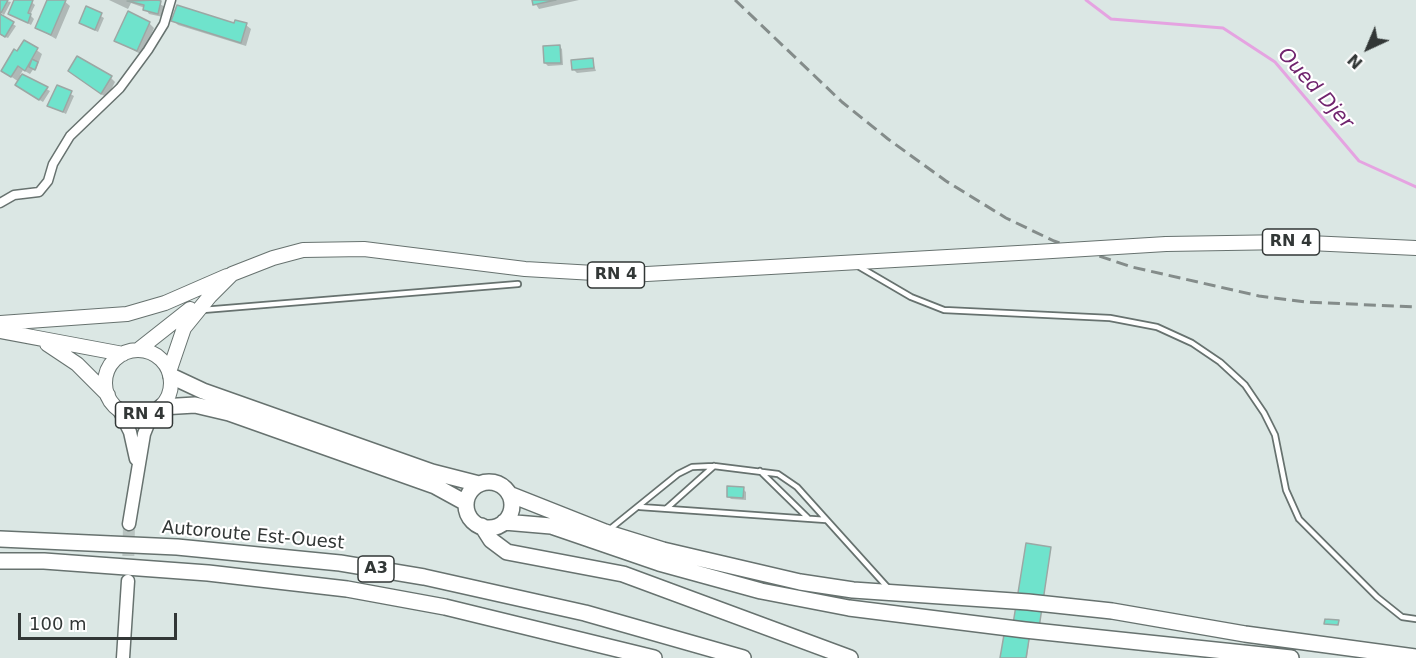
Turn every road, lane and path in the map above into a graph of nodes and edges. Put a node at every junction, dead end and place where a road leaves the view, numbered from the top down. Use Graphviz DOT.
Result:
graph roads {
  1 [pos="171,0"];
  2 [pos="0,203"];
  3 [pos="1416,248"];
  4 [pos="851,262"];
  5 [pos="232,274"];
  6 [pos="518,284"];
  7 [pos="210,296"];
  8 [pos="197,311"];
  9 [pos="0,323"];
  10 [pos="0,331"];
  11 [pos="38,339"];
  12 [pos="138,350"];
  13 [pos="123,354"];
  14 [pos="170,374"];
  15 [pos="108,396"];
  16 [pos="118,408"];
  17 [pos="159,408"];
  18 [pos="137,466"];
  19 [pos="714,466"];
  20 [pos="760,471"];
  21 [pos="479,484"];
  22 [pos="509,494"];
  23 [pos="466,503"];
  24 [pos="639,507"];
  25 [pos="667,508"];
  26 [pos="808,518"];
  27 [pos="826,520"];
  28 [pos="504,522"];
  29 [pos="129,524"];
  30 [pos="482,526"];
  31 [pos="605,532"];
  32 [pos="0,539"];
  33 [pos="0,561"];
  34 [pos="128,581"];
  35 [pos="894,592"];
  36 [pos="957,597"];
  37 [pos="1416,619"];
  38 [pos="955,622"];
  39 [pos="1259,636"];
  40 [pos="1240,656"];
  41 [pos="1416,657"];
  42 [pos="123,658"];
  43 [pos="654,658"];
  44 [pos="743,658"];
  45 [pos="850,658"];
  46 [pos="1291,658"];
  1 -- 2 [label="street"];
  3 -- 4 [label="main road, RN 4, bridge"];
  4 -- 5 [label="main road, RN 4"];
  4 -- 37 [label="lane"];
  5 -- 7 [label="main road, RN 4"];
  5 -- 9 [label="main road"];
  6 -- 8 [label="lane"];
  7 -- 8 [label="main road, RN 4"];
  7 -- 12 [label="main road, RN 4"];
  8 -- 14 [label="main road, RN 4"];
  10 -- 11 [label="main road, RN 4"];
  11 -- 13 [label="main road, RN 4"];
  11 -- 15 [label="main road, RN 4"];
  12 -- 13 [label="main road, RN 4"];
  12 -- 14 [label="main road"];
  13 -- 15 [label="main road, RN 4"];
  14 -- 17 [label="main road, RN 4"];
  14 -- 21 [label="highway"];
  15 -- 16 [label="main road, RN 4"];
  16 -- 17 [label="main road, RN 4"];
  16 -- 18 [label="street"];
  17 -- 18 [label="street"];
  17 -- 23 [label="highway"];
  18 -- 29 [label="street"];
  19 -- 20 [label="lane"];
  19 -- 24 [label="lane"];
  19 -- 25 [label="lane"];
  20 -- 26 [label="lane"];
  20 -- 27 [label="lane"];
  21 -- 22 [label="highway"];
  21 -- 23 [label="highway"];
  22 -- 28 [label="highway"];
  22 -- 31 [label="highway"];
  23 -- 30 [label="highway"];
  24 -- 25 [label="lane"];
  24 -- 31 [label="lane"];
  25 -- 26 [label="lane"];
  26 -- 27 [label="lane"];
  27 -- 35 [label="lane"];
  28 -- 30 [label="highway"];
  28 -- 38 [label="highway"];
  30 -- 45 [label="highway"];
  31 -- 35 [label="highway"];
  32 -- 44 [label="highway, Autoroute Est-Ouest / A3"];
  33 -- 43 [label="highway, A3"];
  34 -- 42 [label="street"];
  35 -- 36 [label="highway"];
  36 -- 38 [label="highway"];
  36 -- 39 [label="highway"];
  38 -- 40 [label="highway"];
  39 -- 40 [label="highway"];
  39 -- 41 [label="highway"];
  40 -- 46 [label="highway"];
}
